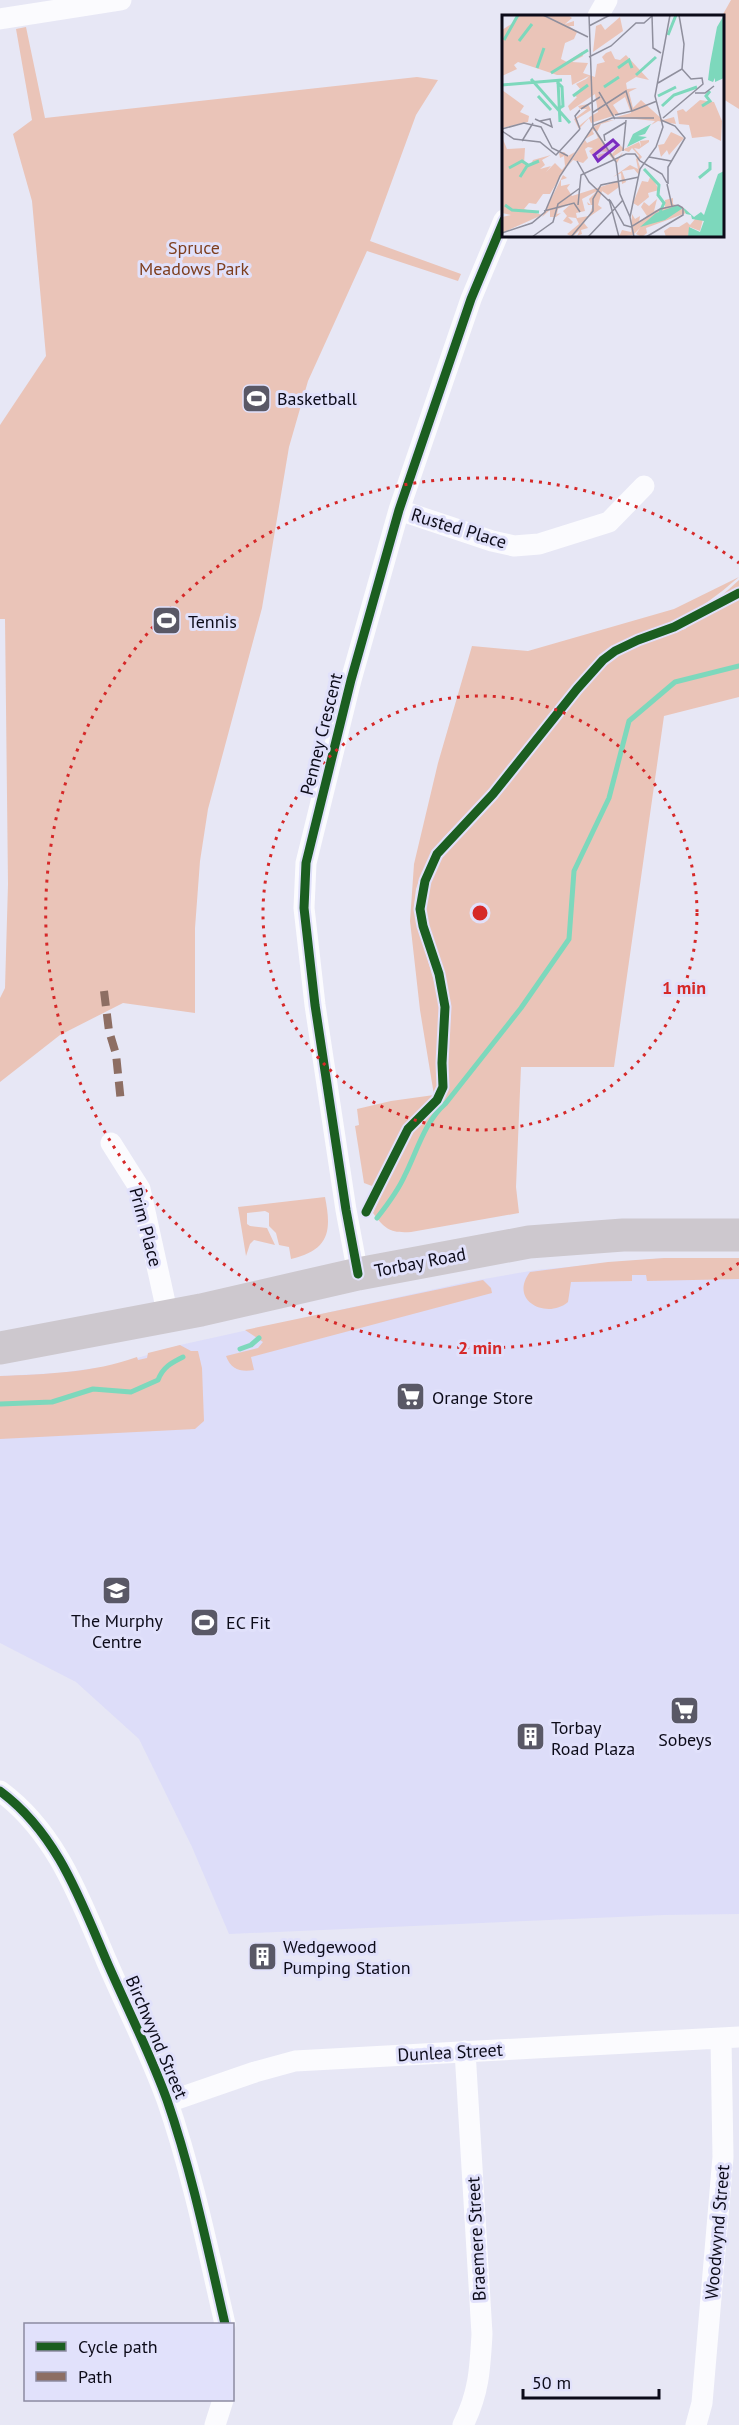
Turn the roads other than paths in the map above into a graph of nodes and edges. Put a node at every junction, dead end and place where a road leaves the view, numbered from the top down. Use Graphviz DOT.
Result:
graph roads {
  1 [pos="121,0"];
  2 [pos="607,0"];
  3 [pos="76,3"];
  4 [pos="599,15"];
  5 [pos="0,19"];
  6 [pos="502,225"];
  7 [pos="644,486"];
  8 [pos="399,510"];
  9 [pos="111,1143"];
  10 [pos="739,1235"];
  11 [pos="358,1274"];
  12 [pos="168,1316"];
  13 [pos="0,1348"];
  14 [pos="0,1791"];
  15 [pos="730,2038"];
  16 [pos="465,2050"];
  17 [pos="168,2102"];
  18 [pos="225,2323"];
  19 [pos="223,2401"];
  20 [pos="215,2425"];
  21 [pos="464,2425"];
  22 [pos="696,2425"];
  1 -- 3 [label="street"];
  2 -- 4 [label="street"];
  3 -- 5 [label="street"];
  6 -- 8 [label="street, Penney Crescent"];
  7 -- 8 [label="street, Rusted Place"];
  8 -- 11 [label="street, Penney Crescent"];
  9 -- 12 [label="street, Prim Place"];
  10 -- 11 [label="main road, Torbay Road"];
  11 -- 12 [label="main road, Torbay Road"];
  12 -- 13 [label="main road, Torbay Road"];
  14 -- 17 [label="street, Birchwynd Street"];
  15 -- 16 [label="street, Dunlea Street"];
  15 -- 22 [label="street, Woodwynd Street"];
  16 -- 17 [label="street, Dunlea Street"];
  16 -- 21 [label="street, Braemere Street"];
  17 -- 18 [label="street, Birchwynd Street"];
  19 -- 20 [label="street"];
}
